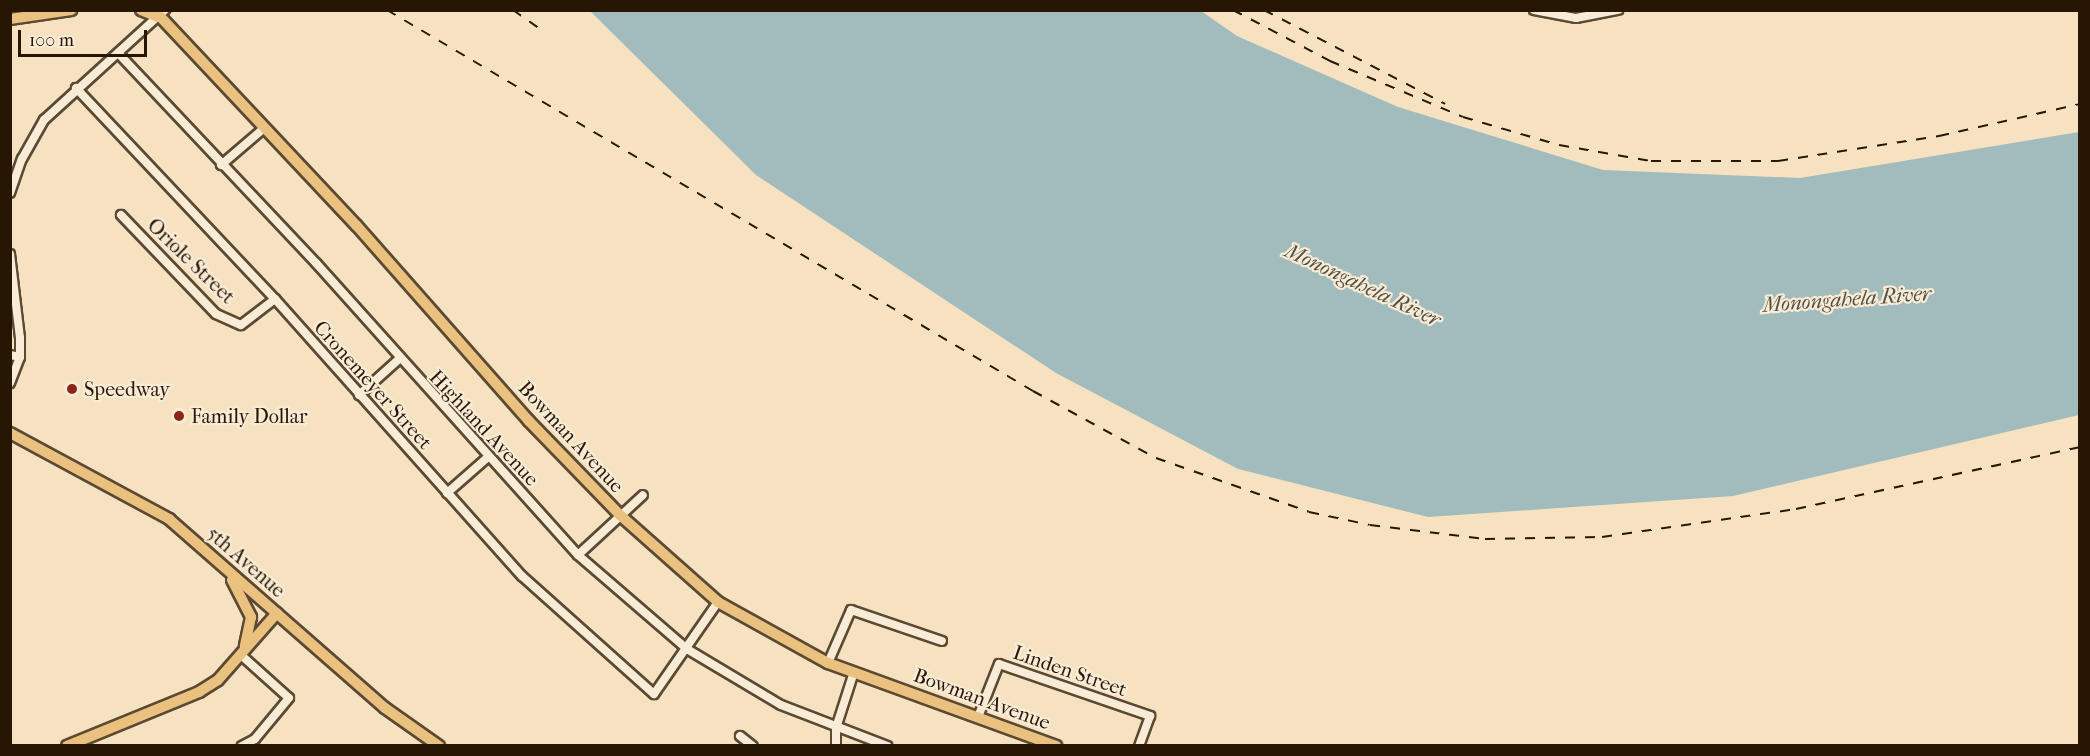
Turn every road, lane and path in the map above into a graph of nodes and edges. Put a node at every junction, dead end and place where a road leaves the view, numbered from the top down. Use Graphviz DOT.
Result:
graph roads {
  1 [pos="71,10"];
  2 [pos="141,10"];
  3 [pos="1534,10"];
  4 [pos="1618,10"];
  5 [pos="156,12"];
  6 [pos="10,19"];
  7 [pos="118,53"];
  8 [pos="76,88"];
  9 [pos="264,129"];
  10 [pos="221,165"];
  11 [pos="10,193"];
  12 [pos="121,215"];
  13 [pos="10,254"];
  14 [pos="275,299"];
  15 [pos="10,355"];
  16 [pos="20,357"];
  17 [pos="398,360"];
  18 [pos="10,383"];
  19 [pos="359,395"];
  20 [pos="10,433"];
  21 [pos="488,457"];
  22 [pos="447,493"];
  23 [pos="643,495"];
  24 [pos="620,515"];
  25 [pos="578,555"];
  26 [pos="226,569"];
  27 [pos="718,602"];
  28 [pos="277,613"];
  29 [pos="942,641"];
  30 [pos="687,649"];
  31 [pos="241,654"];
  32 [pos="828,663"];
  33 [pos="854,672"];
  34 [pos="978,717"];
  35 [pos="836,728"];
  36 [pos="740,736"];
  37 [pos="1040,743"];
  38 [pos="67,746"];
  39 [pos="242,746"];
  40 [pos="440,746"];
  41 [pos="753,746"];
  42 [pos="836,746"];
  43 [pos="886,746"];
  44 [pos="1056,746"];
  45 [pos="1139,746"];
  1 -- 6 [label="main road"];
  2 -- 5 [label="main road"];
  3 -- 4 [label="street"];
  5 -- 7 [label="street"];
  5 -- 9 [label="main road, Bowman Avenue"];
  7 -- 8 [label="street"];
  7 -- 10 [label="street, Highland Avenue"];
  8 -- 11 [label="street"];
  8 -- 14 [label="street, Cronemeyer Street"];
  9 -- 10 [label="street"];
  9 -- 24 [label="main road, Bowman Avenue"];
  10 -- 17 [label="street, Highland Avenue"];
  12 -- 14 [label="street, Oriole Street"];
  13 -- 16 [label="street"];
  14 -- 19 [label="street, Cronemeyer Street"];
  15 -- 16 [label="street"];
  16 -- 18 [label="street"];
  17 -- 19 [label="street"];
  17 -- 21 [label="street, Highland Avenue"];
  19 -- 22 [label="street, Cronemeyer Street"];
  20 -- 26 [label="main road, 5th Avenue"];
  21 -- 22 [label="street"];
  21 -- 25 [label="street, Highland Avenue"];
  22 -- 30 [label="street, Cronemeyer Street"];
  23 -- 24 [label="street"];
  24 -- 25 [label="street"];
  24 -- 27 [label="main road, Bowman Avenue"];
  25 -- 30 [label="street, Highland Avenue"];
  26 -- 28 [label="main road, 5th Avenue"];
  26 -- 31 [label="main road"];
  27 -- 30 [label="street"];
  27 -- 32 [label="main road, Bowman Avenue"];
  28 -- 31 [label="main road"];
  28 -- 40 [label="main road, 5th Avenue"];
  29 -- 32 [label="street"];
  30 -- 35 [label="street, Highland Avenue"];
  31 -- 38 [label="main road"];
  31 -- 39 [label="street"];
  32 -- 33 [label="main road, Bowman Avenue"];
  33 -- 34 [label="main road, Bowman Avenue"];
  33 -- 35 [label="street"];
  34 -- 37 [label="main road, Bowman Avenue"];
  34 -- 45 [label="street, Linden Street"];
  35 -- 42 [label="street"];
  35 -- 43 [label="street, Highland Avenue"];
  36 -- 41 [label="street"];
  37 -- 44 [label="main road, Bowman Avenue"];
}
